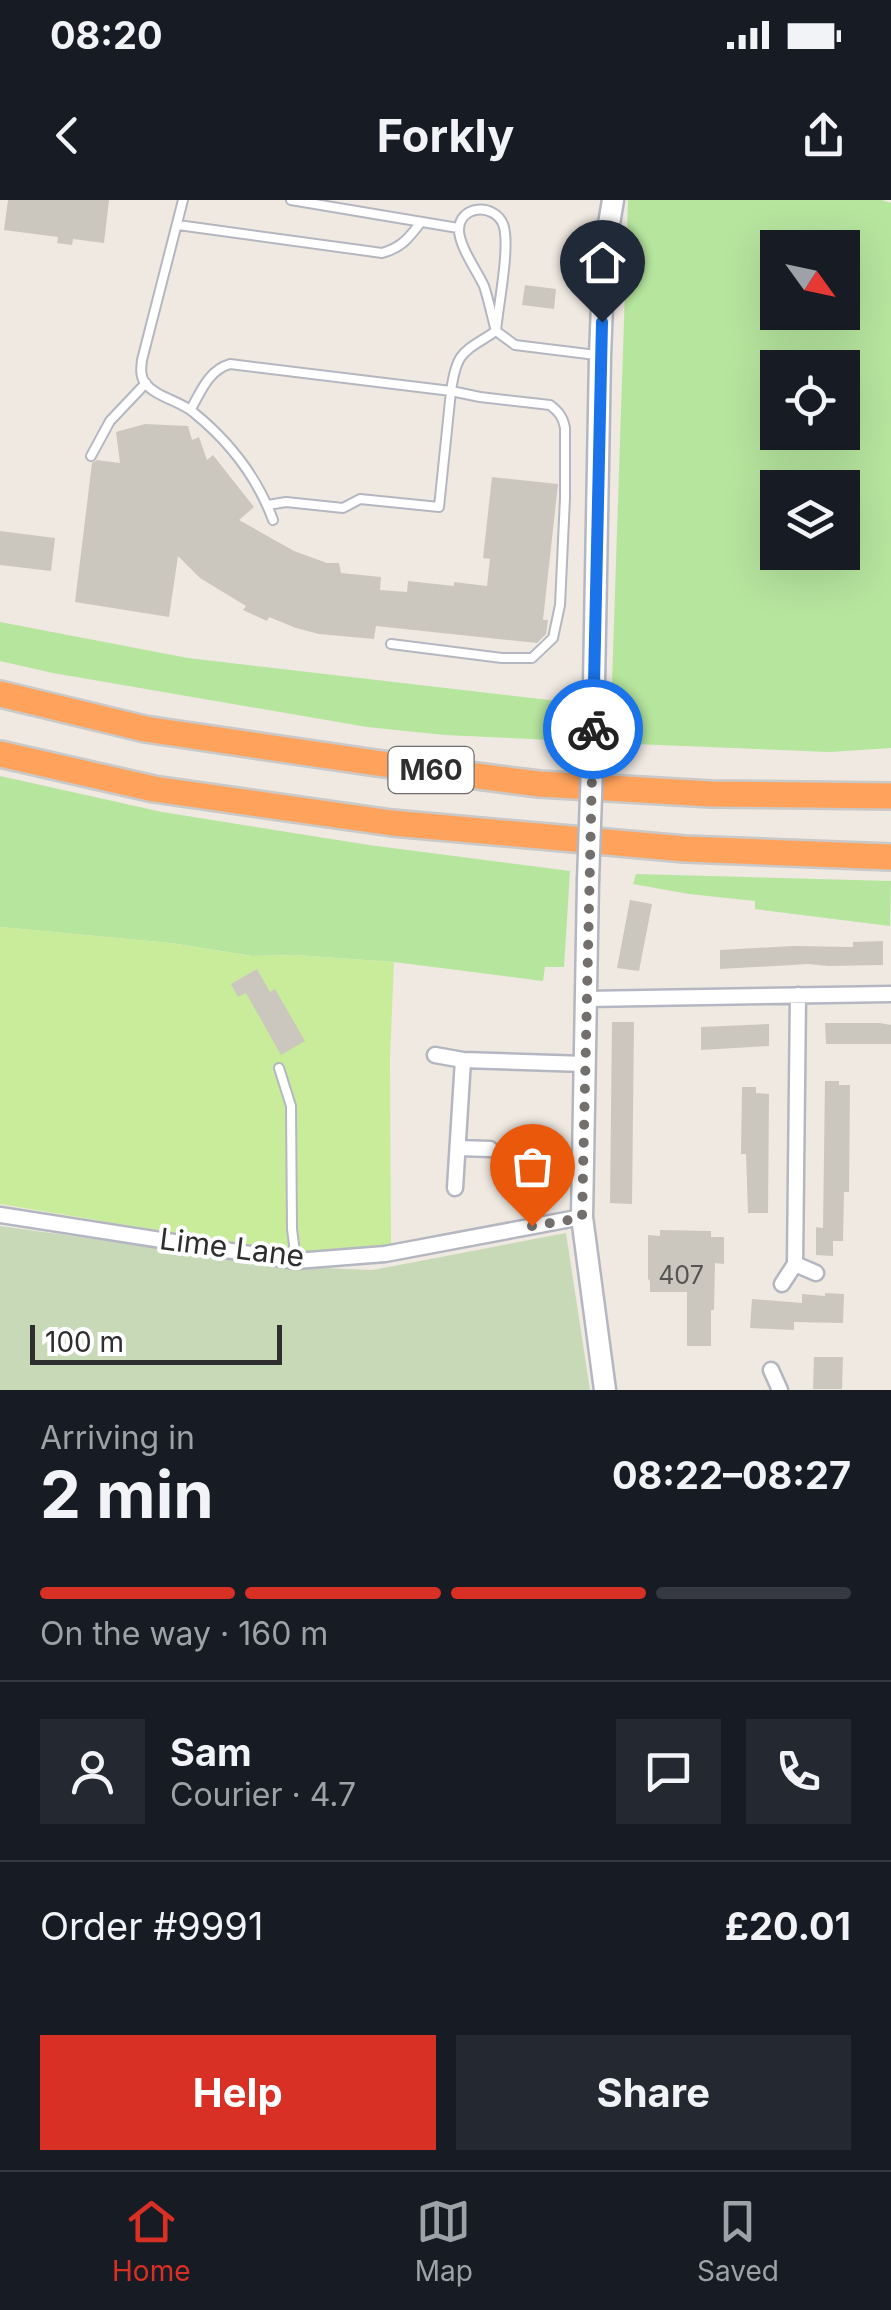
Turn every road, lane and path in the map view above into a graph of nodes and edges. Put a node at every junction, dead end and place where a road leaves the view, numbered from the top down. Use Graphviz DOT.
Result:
graph roads {
  1 [pos="184,200"];
  2 [pos="291,200"];
  3 [pos="612,200"];
  4 [pos="421,222"];
  5 [pos="178,226"];
  6 [pos="458,228"];
  7 [pos="496,331"];
  8 [pos="600,356"];
  9 [pos="146,383"];
  10 [pos="451,391"];
  11 [pos="191,410"];
  12 [pos="90,456"];
  13 [pos="268,505"];
  14 [pos="274,520"];
  15 [pos="391,644"];
  16 [pos="0,694"];
  17 [pos="0,754"];
  18 [pos="883,795"];
  19 [pos="891,841"];
  20 [pos="685,850"];
  21 [pos="891,858"];
  22 [pos="798,994"];
  23 [pos="891,994"];
  24 [pos="586,998"];
  25 [pos="434,1054"];
  26 [pos="464,1060"];
  27 [pos="585,1064"];
  28 [pos="279,1068"];
  29 [pos="459,1148"];
  30 [pos="490,1149"];
  31 [pos="455,1188"];
  32 [pos="0,1215"];
  33 [pos="582,1218"];
  34 [pos="296,1261"];
  35 [pos="795,1264"];
  36 [pos="816,1272"];
  37 [pos="782,1284"];
  38 [pos="771,1370"];
  39 [pos="605,1390"];
  40 [pos="780,1390"];
  1 -- 5 [label="lane"];
  2 -- 4 [label="lane"];
  3 -- 8 [label="street"];
  4 -- 5 [label="lane"];
  4 -- 6 [label="lane"];
  5 -- 9 [label="lane"];
  6 -- 7 [label="lane"];
  6 -- 7 [label="lane"];
  7 -- 8 [label="lane"];
  7 -- 10 [label="lane"];
  8 -- 24 [label="street, bridge"];
  9 -- 11 [label="lane"];
  9 -- 12 [label="lane"];
  10 -- 11 [label="lane"];
  10 -- 13 [label="lane"];
  10 -- 15 [label="lane"];
  11 -- 13 [label="lane"];
  13 -- 14 [label="lane"];
  16 -- 18 [label="highway, M60"];
  17 -- 20 [label="highway, M60"];
  19 -- 20 [label="highway, M60"];
  20 -- 21 [label="highway, M60"];
  22 -- 23 [label="street"];
  22 -- 24 [label="street"];
  22 -- 35 [label="street"];
  24 -- 27 [label="street"];
  25 -- 26 [label="street"];
  26 -- 27 [label="street"];
  26 -- 29 [label="street"];
  27 -- 33 [label="street"];
  28 -- 34 [label="lane"];
  29 -- 30 [label="street"];
  29 -- 31 [label="street"];
  32 -- 34 [label="street, Lime Lane"];
  33 -- 34 [label="street, Lime Lane"];
  33 -- 39 [label="street"];
  35 -- 36 [label="street"];
  35 -- 37 [label="street"];
  38 -- 40 [label="street"];
}
